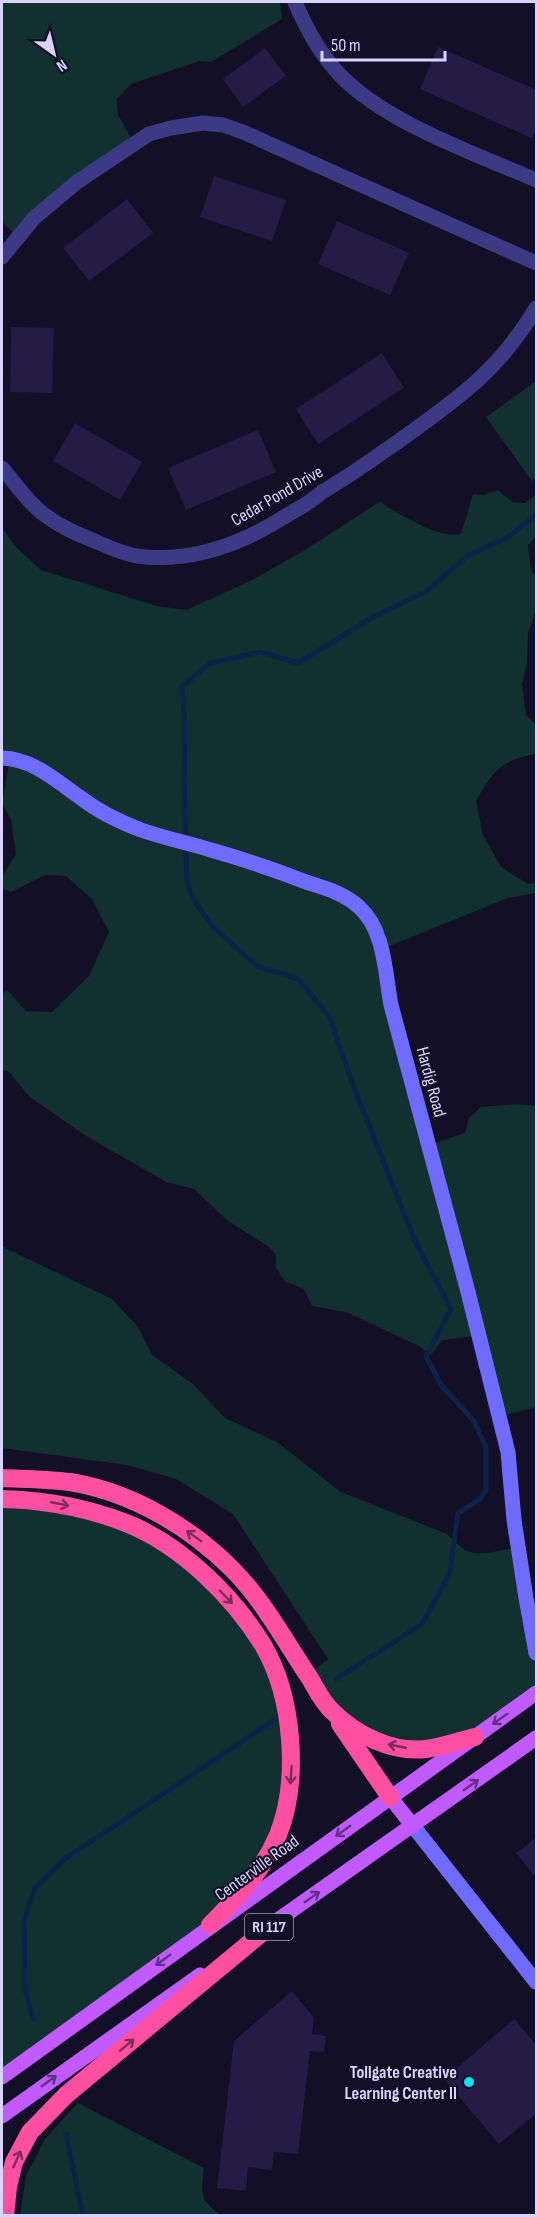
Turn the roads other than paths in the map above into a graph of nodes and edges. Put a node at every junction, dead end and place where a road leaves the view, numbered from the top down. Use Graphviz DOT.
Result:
graph roads {
  1 [pos="295,2"];
  2 [pos="537,180"];
  3 [pos="2,257"];
  4 [pos="537,263"];
  5 [pos="537,308"];
  6 [pos="2,468"];
  7 [pos="2,758"];
  8 [pos="2,1478"];
  9 [pos="2,1499"];
  10 [pos="537,1653"];
  11 [pos="537,1693"];
  12 [pos="330,1710"];
  13 [pos="475,1737"];
  14 [pos="537,1738"];
  15 [pos="390,1797"];
  16 [pos="413,1826"];
  17 [pos="210,1925"];
  18 [pos="269,1928"];
  19 [pos="537,1982"];
  20 [pos="2,2077"];
  21 [pos="2,2116"];
  22 [pos="6,2216"];
  1 -- 2 [label="street"];
  3 -- 4 [label="street"];
  5 -- 6 [label="street, Cedar Pond Drive"];
  7 -- 10 [label="street, Hardig Road"];
  12 -- 8 [label="highway, one-way"];
  9 -- 17 [label="highway, one-way"];
  11 -- 13 [label="main road, Centerville Road / RI 117, one-way"];
  13 -- 12 [label="highway, one-way"];
  12 -- 15 [label="highway"];
  13 -- 15 [label="main road, Centerville Road / RI 117"];
  16 -- 14 [label="main road, RI 117, one-way"];
  15 -- 16 [label="main road"];
  15 -- 17 [label="main road, Centerville Road / RI 117, one-way"];
  18 -- 16 [label="main road, RI 117, one-way"];
  16 -- 19 [label="street"];
  17 -- 20 [label="main road, Centerville Road / RI 117, one-way"];
  21 -- 18 [label="main road, RI 117, one-way"];
  22 -- 18 [label="highway, one-way"];
}
